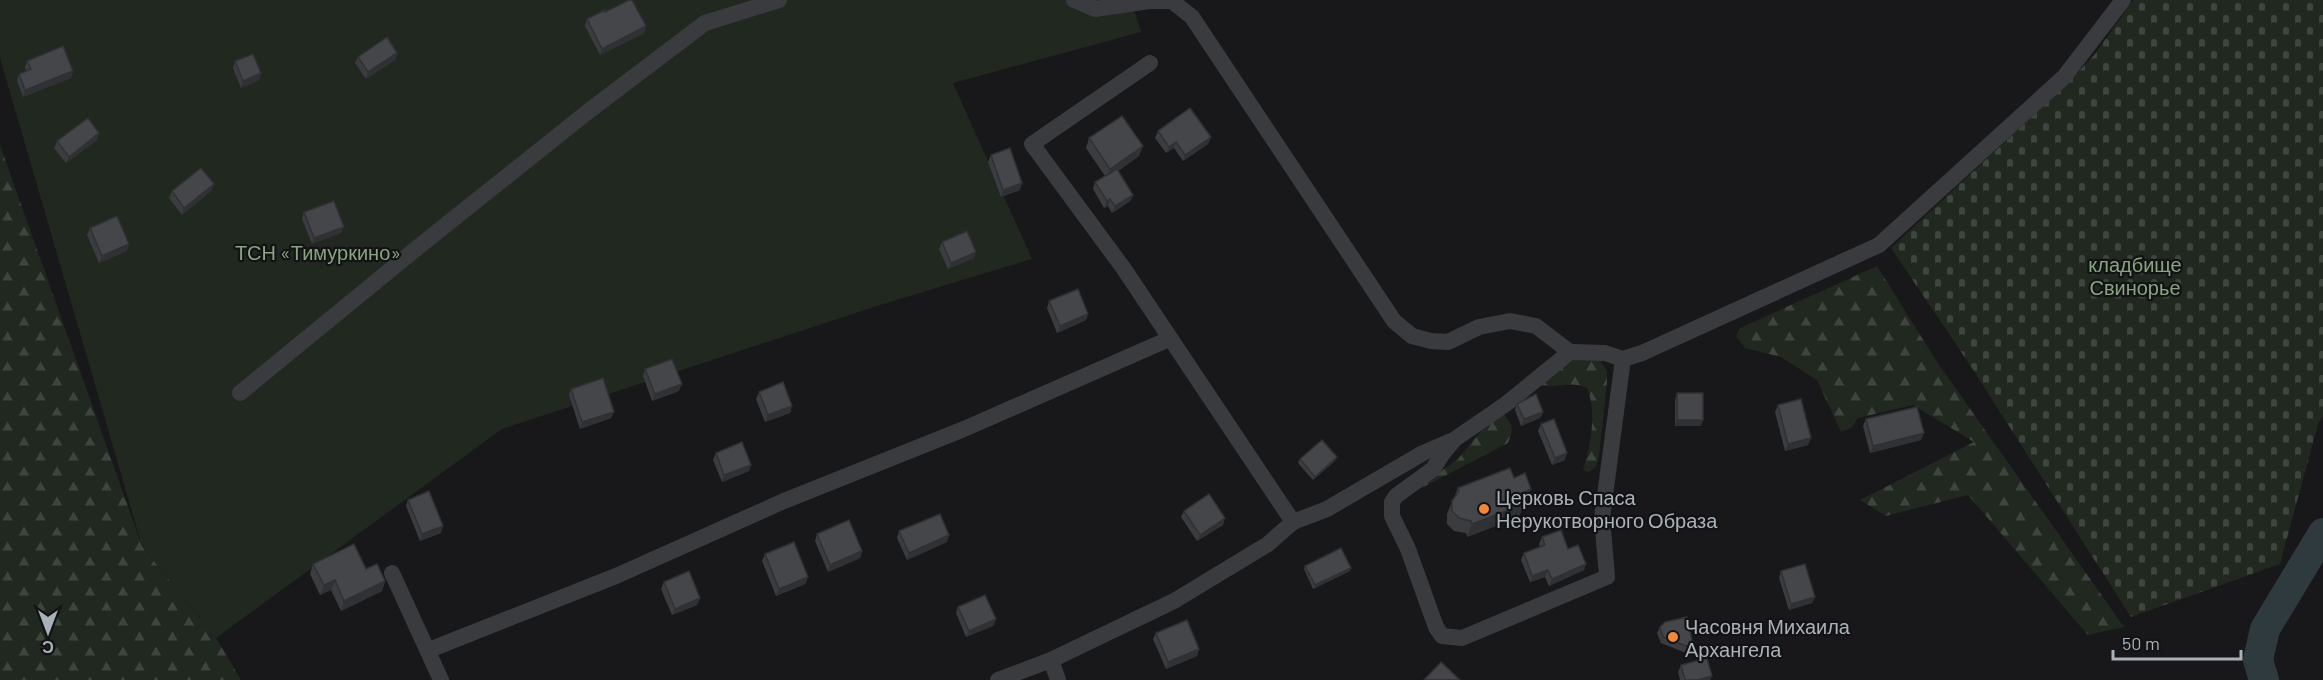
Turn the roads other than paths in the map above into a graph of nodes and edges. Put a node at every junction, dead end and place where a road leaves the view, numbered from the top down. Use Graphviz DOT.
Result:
graph roads {
  1 [pos="779,0"];
  2 [pos="1074,0"];
  3 [pos="2123,0"];
  4 [pos="1150,63"];
  5 [pos="1169,339"];
  6 [pos="1570,352"];
  7 [pos="1623,359"];
  8 [pos="240,393"];
  9 [pos="1455,440"];
  10 [pos="1293,522"];
  11 [pos="392,573"];
  12 [pos="429,651"];
  13 [pos="1051,660"];
  14 [pos="441,680"];
  15 [pos="998,680"];
  16 [pos="1058,680"];
  1 -- 8 [label="street"];
  2 -- 6 [label="street"];
  3 -- 7 [label="street"];
  4 -- 5 [label="street"];
  5 -- 10 [label="street"];
  5 -- 12 [label="street"];
  6 -- 7 [label="street"];
  6 -- 9 [label="street"];
  7 -- 9 [label="street"];
  9 -- 10 [label="street"];
  10 -- 13 [label="street"];
  11 -- 12 [label="street"];
  12 -- 14 [label="street"];
  13 -- 15 [label="street"];
  13 -- 16 [label="street"];
}
